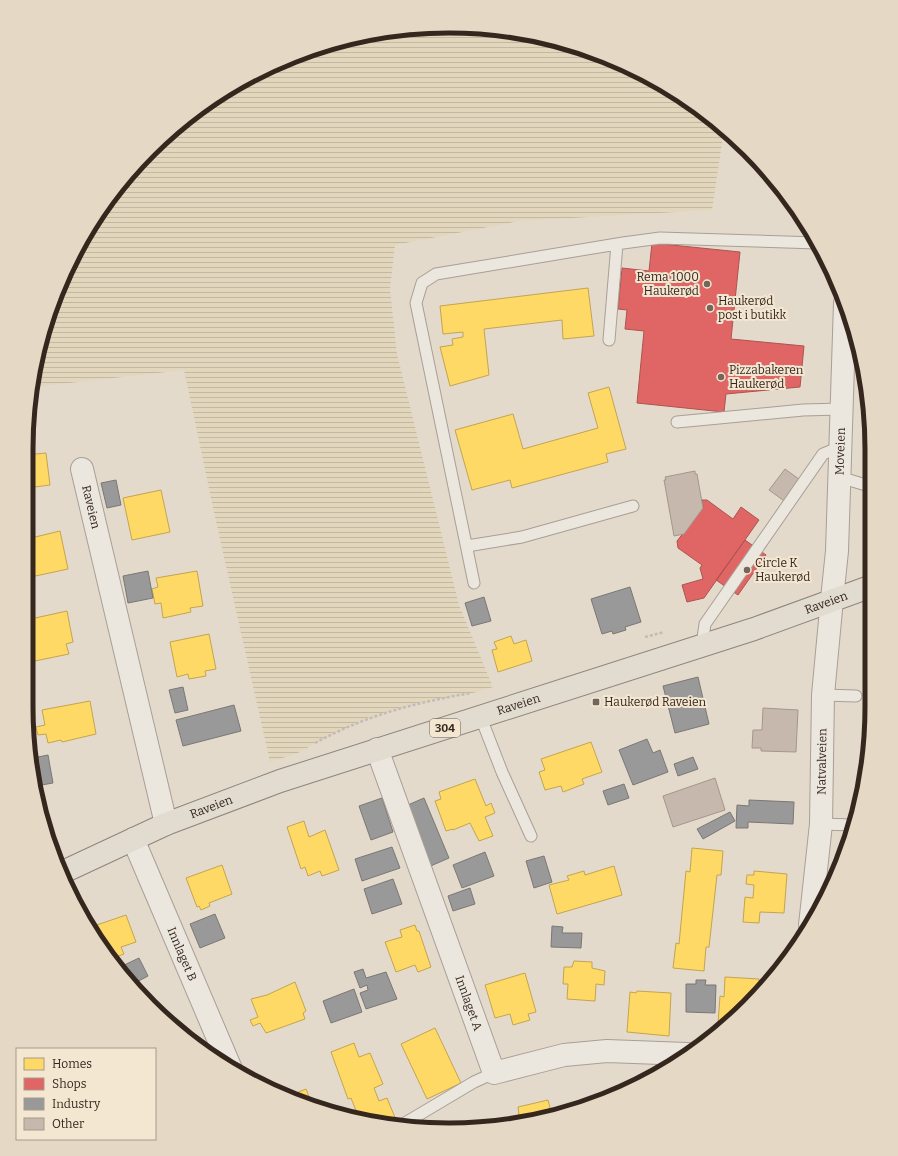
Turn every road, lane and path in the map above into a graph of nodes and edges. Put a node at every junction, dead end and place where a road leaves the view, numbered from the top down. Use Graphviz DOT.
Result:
graph roads {
  1 [pos="810,243"];
  2 [pos="617,244"];
  3 [pos="844,319"];
  4 [pos="609,340"];
  5 [pos="841,409"];
  6 [pos="677,422"];
  7 [pos="840,447"];
  8 [pos="82,469"];
  9 [pos="839,477"];
  10 [pos="865,485"];
  11 [pos="633,506"];
  12 [pos="467,546"];
  13 [pos="474,583"];
  14 [pos="865,588"];
  15 [pos="832,599"];
  16 [pos="702,646"];
  17 [pos="824,695"];
  18 [pos="856,696"];
  19 [pos="481,718"];
  20 [pos="377,749"];
  21 [pos="166,824"];
  22 [pos="821,824"];
  23 [pos="848,825"];
  24 [pos="531,836"];
  25 [pos="133,838"];
  26 [pos="67,870"];
  27 [pos="812,910"];
  28 [pos="679,1054"];
  29 [pos="226,1058"];
  30 [pos="494,1073"];
  31 [pos="408,1120"];
  1 -- 2 [label="lane"];
  2 -- 4 [label="lane"];
  2 -- 12 [label="lane"];
  3 -- 5 [label="street, Moveien"];
  5 -- 6 [label="lane"];
  5 -- 7 [label="street, Moveien"];
  7 -- 9 [label="street, Moveien"];
  7 -- 16 [label="lane"];
  8 -- 21 [label="street, Raveien"];
  9 -- 10 [label="lane"];
  9 -- 15 [label="street, Moveien"];
  11 -- 12 [label="lane"];
  12 -- 13 [label="lane"];
  14 -- 15 [label="main road, Raveien / 304"];
  15 -- 16 [label="main road, Raveien / 304"];
  15 -- 17 [label="street, Natvalveien"];
  16 -- 19 [label="main road, Raveien / 304"];
  17 -- 18 [label="lane"];
  17 -- 22 [label="street, Natvalveien"];
  19 -- 20 [label="main road, Raveien / 304"];
  19 -- 24 [label="lane"];
  20 -- 21 [label="main road, Raveien / 304"];
  20 -- 30 [label="street, Innlaget A"];
  21 -- 25 [label="main road, Raveien / 304"];
  22 -- 23 [label="lane"];
  22 -- 27 [label="street, Natvalveien"];
  25 -- 26 [label="main road, Raveien / 304"];
  25 -- 29 [label="street, Innlaget B"];
  28 -- 30 [label="street"];
  30 -- 31 [label="lane"];
}
